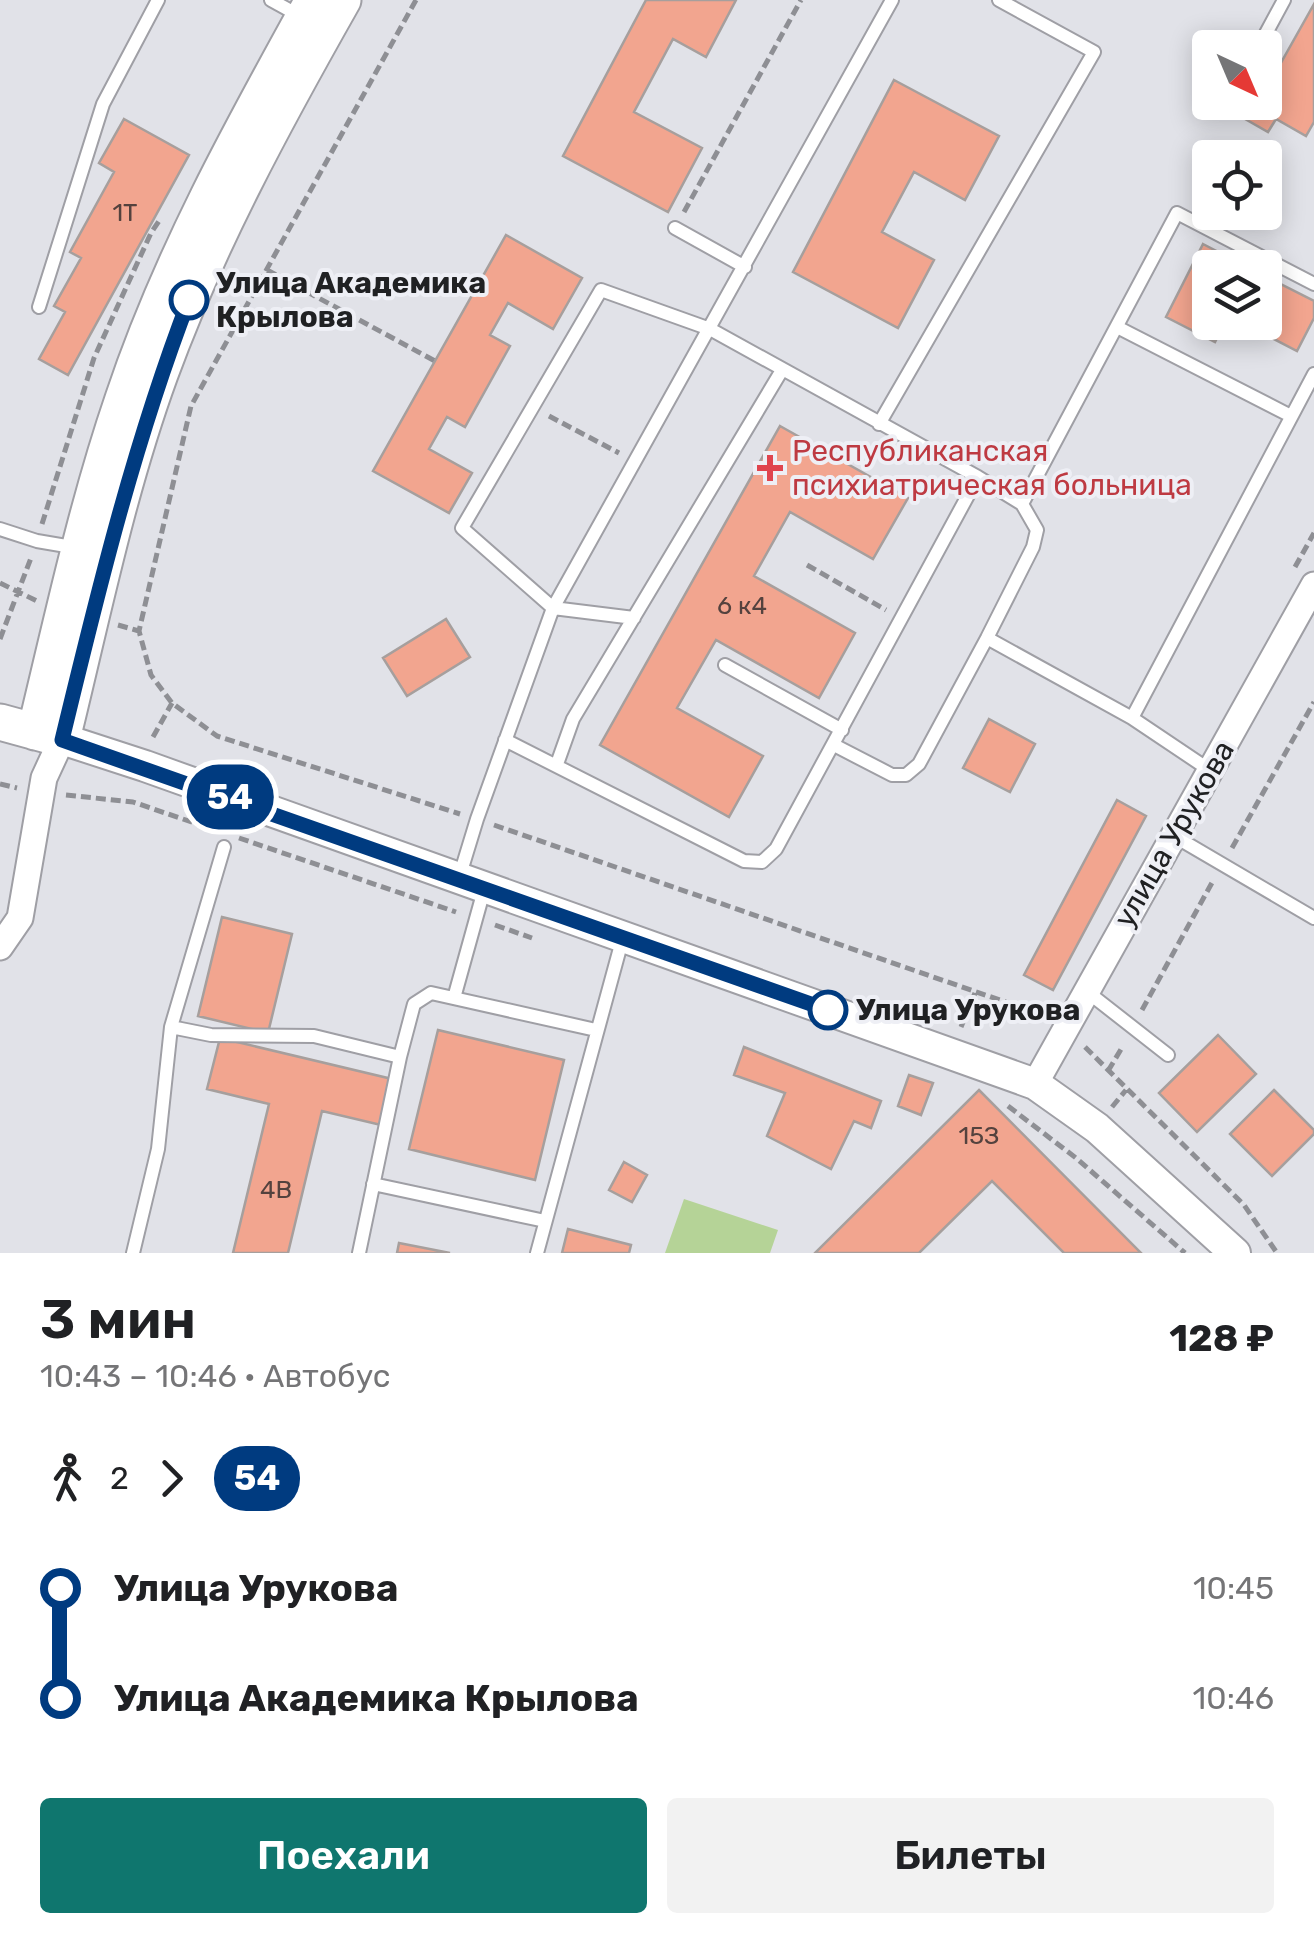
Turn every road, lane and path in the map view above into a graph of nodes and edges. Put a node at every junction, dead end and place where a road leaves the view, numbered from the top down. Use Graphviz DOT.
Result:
graph roads {
  1 [pos="158,0"];
  2 [pos="272,0"];
  3 [pos="416,0"];
  4 [pos="800,0"];
  5 [pos="892,0"];
  6 [pos="999,0"];
  7 [pos="1284,0"];
  8 [pos="322,12"];
  9 [pos="1268,30"];
  10 [pos="675,228"];
  11 [pos="744,267"];
  12 [pos="266,270"];
  13 [pos="1314,284"];
  14 [pos="39,307"];
  15 [pos="1117,327"];
  16 [pos="710,330"];
  17 [pos="435,361"];
  18 [pos="782,370"];
  19 [pos="1314,374"];
  20 [pos="533,406"];
  21 [pos="1291,416"];
  22 [pos="879,424"];
  23 [pos="635,462"];
  24 [pos="978,477"];
  25 [pos="1022,504"];
  26 [pos="0,529"];
  27 [pos="34,548"];
  28 [pos="80,548"];
  29 [pos="807,565"];
  30 [pos="0,583"];
  31 [pos="1314,584"];
  32 [pos="19,595"];
  33 [pos="553,608"];
  34 [pos="634,618"];
  35 [pos="902,619"];
  36 [pos="988,638"];
  37 [pos="0,639"];
  38 [pos="725,664"];
  39 [pos="1314,702"];
  40 [pos="172,703"];
  41 [pos="1132,718"];
  42 [pos="0,722"];
  43 [pos="842,730"];
  44 [pos="48,736"];
  45 [pos="153,737"];
  46 [pos="505,740"];
  47 [pos="834,746"];
  48 [pos="557,764"];
  49 [pos="1211,771"];
  50 [pos="48,786"];
  51 [pos="472,818"];
  52 [pos="482,822"];
  53 [pos="1174,836"];
  54 [pos="224,848"];
  55 [pos="1222,864"];
  56 [pos="472,883"];
  57 [pos="463,914"];
  58 [pos="1314,918"];
  59 [pos="624,937"];
  60 [pos="0,947"];
  61 [pos="1086,990"];
  62 [pos="975,993"];
  63 [pos="454,998"];
  64 [pos="1046,1016"];
  65 [pos="1134,1025"];
  66 [pos="171,1027"];
  67 [pos="960,1028"];
  68 [pos="596,1030"];
  69 [pos="1076,1038"];
  70 [pos="1168,1055"];
  71 [pos="400,1057"];
  72 [pos="1108,1072"];
  73 [pos="1036,1084"];
  74 [pos="1126,1090"];
  75 [pos="995,1096"];
  76 [pos="1111,1110"];
  77 [pos="373,1184"];
  78 [pos="545,1221"];
  79 [pos="132,1253"];
  80 [pos="359,1253"];
  81 [pos="536,1253"];
  82 [pos="1185,1253"];
  83 [pos="1234,1253"];
  84 [pos="1277,1253"];
  1 -- 14 [label="lane"];
  2 -- 8 [label="lane"];
  3 -- 12 [label="path"];
  4 -- 10 [label="path"];
  5 -- 11 [label="lane"];
  6 -- 22 [label="lane"];
  7 -- 9 [label="lane"];
  8 -- 28 [label="main road"];
  8 -- 44 [label="main road"];
  10 -- 11 [label="lane"];
  11 -- 16 [label="lane"];
  12 -- 17 [label="path"];
  12 -- 40 [label="path"];
  13 -- 15 [label="lane"];
  15 -- 21 [label="lane"];
  15 -- 25 [label="lane"];
  16 -- 18 [label="lane"];
  16 -- 20 [label="lane"];
  16 -- 23 [label="lane"];
  18 -- 22 [label="lane"];
  18 -- 34 [label="lane"];
  19 -- 21 [label="lane"];
  20 -- 23 [label="path"];
  20 -- 33 [label="lane"];
  21 -- 41 [label="lane"];
  22 -- 24 [label="lane"];
  23 -- 33 [label="lane"];
  24 -- 25 [label="lane"];
  24 -- 35 [label="lane"];
  25 -- 36 [label="lane"];
  26 -- 28 [label="lane"];
  27 -- 32 [label="path"];
  28 -- 44 [label="main road"];
  29 -- 35 [label="path"];
  30 -- 32 [label="path"];
  31 -- 49 [label="street, улица Урукова"];
  32 -- 37 [label="path"];
  33 -- 34 [label="lane"];
  33 -- 46 [label="lane"];
  34 -- 48 [label="lane"];
  35 -- 43 [label="lane"];
  36 -- 41 [label="lane"];
  36 -- 47 [label="lane"];
  38 -- 43 [label="lane"];
  39 -- 55 [label="path"];
  40 -- 45 [label="path"];
  40 -- 51 [label="path"];
  41 -- 49 [label="lane"];
  42 -- 44 [label="main road"];
  43 -- 47 [label="lane"];
  44 -- 50 [label="street"];
  44 -- 56 [label="street"];
  46 -- 48 [label="lane"];
  46 -- 56 [label="lane"];
  47 -- 48 [label="lane"];
  49 -- 53 [label="street, улица Урукова"];
  50 -- 57 [label="path"];
  50 -- 60 [label="street"];
  52 -- 62 [label="path"];
  53 -- 55 [label="lane"];
  53 -- 61 [label="street, улица Урукова"];
  54 -- 66 [label="lane"];
  55 -- 58 [label="lane"];
  55 -- 65 [label="path"];
  56 -- 59 [label="street"];
  56 -- 63 [label="lane"];
  59 -- 68 [label="lane"];
  59 -- 73 [label="street"];
  61 -- 65 [label="lane"];
  61 -- 73 [label="street, улица Урукова"];
  62 -- 64 [label="path"];
  62 -- 67 [label="path"];
  63 -- 68 [label="lane"];
  63 -- 71 [label="lane"];
  65 -- 70 [label="lane"];
  65 -- 72 [label="path"];
  66 -- 71 [label="lane"];
  66 -- 79 [label="lane"];
  68 -- 78 [label="lane"];
  69 -- 72 [label="path"];
  71 -- 77 [label="lane"];
  72 -- 74 [label="path"];
  73 -- 83 [label="street"];
  74 -- 76 [label="path"];
  74 -- 84 [label="path"];
  75 -- 82 [label="path"];
  77 -- 78 [label="lane"];
  77 -- 80 [label="lane"];
  78 -- 81 [label="lane"];
}
